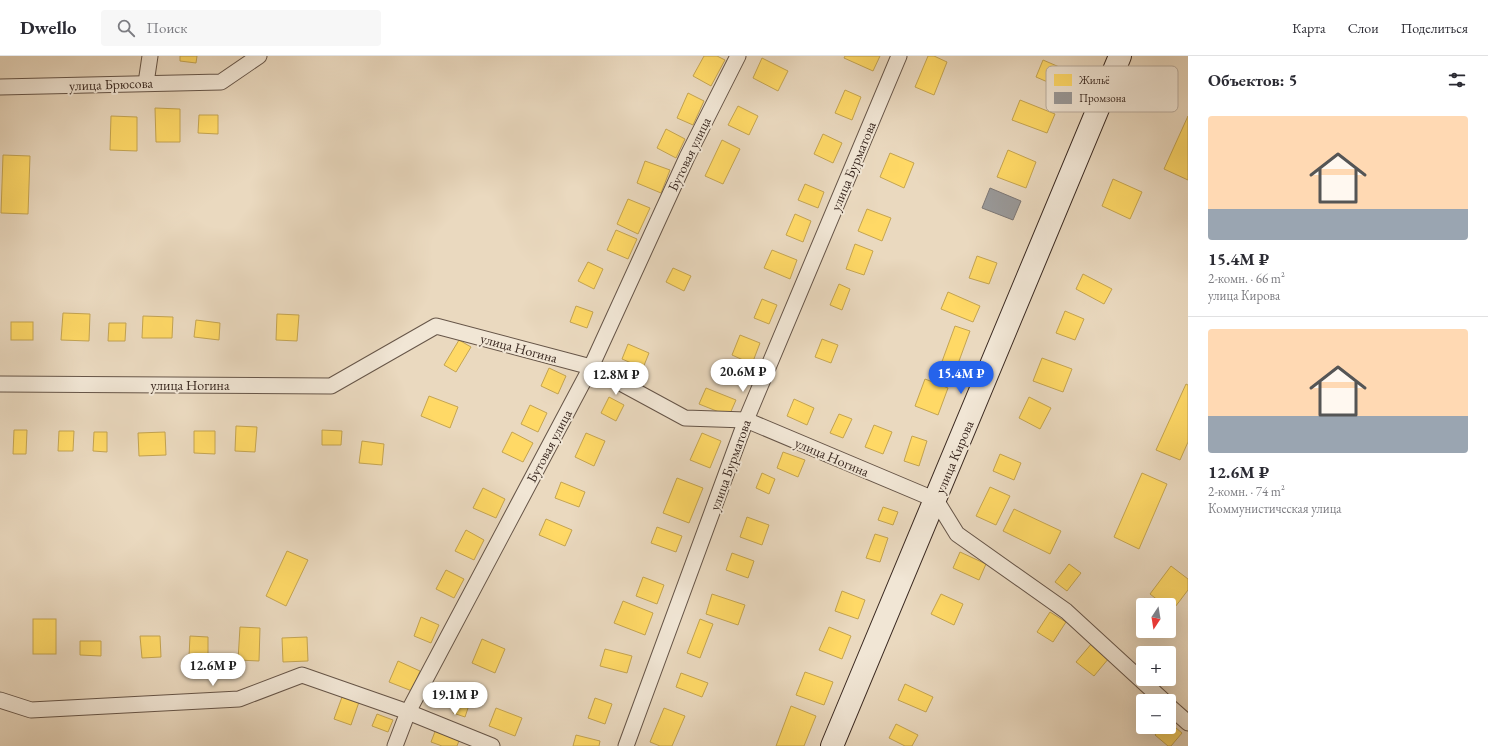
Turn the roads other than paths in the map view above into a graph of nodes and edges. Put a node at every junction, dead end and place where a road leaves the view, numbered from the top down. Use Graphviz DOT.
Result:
graph roads {
  1 [pos="150,56"];
  2 [pos="259,56"];
  3 [pos="738,56"];
  4 [pos="899,56"];
  5 [pos="1120,56"];
  6 [pos="1116,66"];
  7 [pos="146,83"];
  8 [pos="0,87"];
  9 [pos="1097,112"];
  10 [pos="591,367"];
  11 [pos="0,384"];
  12 [pos="746,420"];
  13 [pos="936,500"];
  14 [pos="1156,694"];
  15 [pos="0,700"];
  16 [pos="408,712"];
  17 [pos="1176,712"];
  18 [pos="1188,723"];
  19 [pos="395,746"];
  20 [pos="492,746"];
  21 [pos="626,746"];
  22 [pos="832,746"];
  1 -- 7 [label="street"];
  2 -- 7 [label="street, улица Брюсова"];
  3 -- 10 [label="street, Бутовая улица"];
  4 -- 12 [label="street, улица Бурматова"];
  5 -- 6 [label="main road, улица Кирова"];
  7 -- 8 [label="street, улица Брюсова"];
  9 -- 13 [label="main road, улица Кирова"];
  10 -- 11 [label="street, улица Ногина"];
  10 -- 12 [label="street, улица Ногина"];
  10 -- 16 [label="street, Бутовая улица"];
  12 -- 13 [label="street, улица Ногина"];
  12 -- 21 [label="street, улица Бурматова"];
  13 -- 14 [label="street"];
  13 -- 22 [label="main road, улица Кирова"];
  15 -- 16 [label="street"];
  16 -- 19 [label="street, Бутовая улица"];
  16 -- 20 [label="street"];
  17 -- 18 [label="street"];
}
